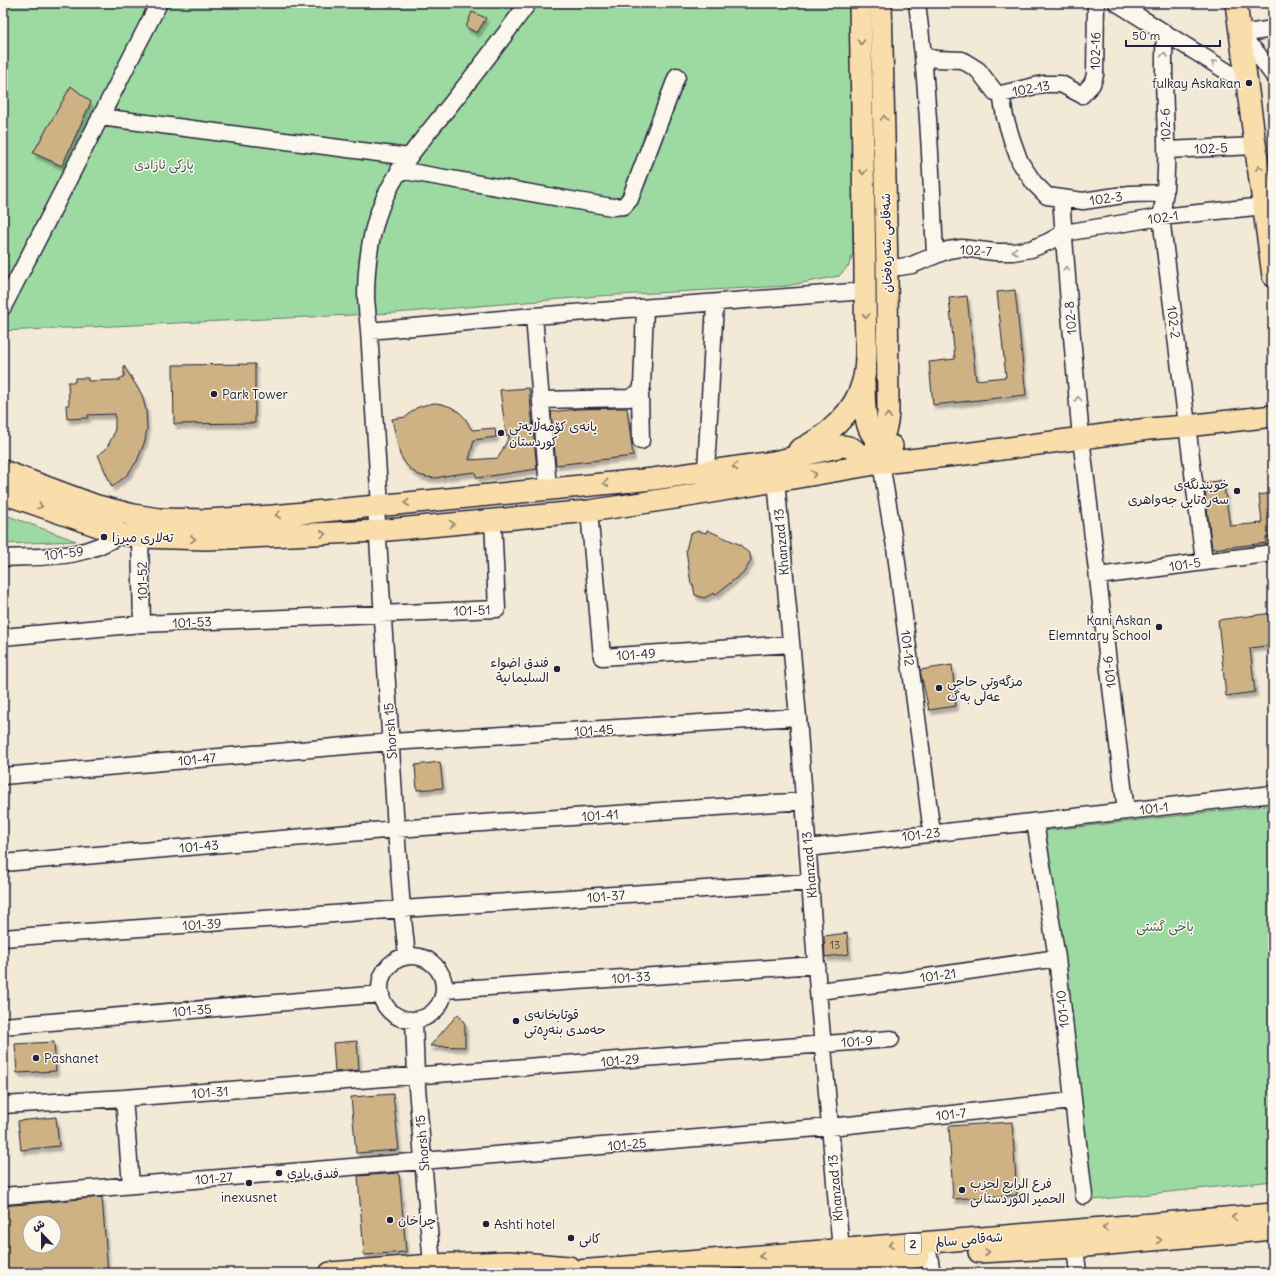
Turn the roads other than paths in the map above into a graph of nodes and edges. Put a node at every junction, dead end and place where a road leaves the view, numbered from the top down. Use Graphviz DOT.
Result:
graph roads {
  1 [pos="159,3"];
  2 [pos="528,3"];
  3 [pos="860,3"];
  4 [pos="881,3"];
  5 [pos="917,3"];
  6 [pos="1096,3"];
  7 [pos="1117,3"];
  8 [pos="1236,3"];
  9 [pos="1273,30"];
  10 [pos="1166,33"];
  11 [pos="1241,36"];
  12 [pos="924,56"];
  13 [pos="1273,75"];
  14 [pos="677,76"];
  15 [pos="1247,84"];
  16 [pos="1001,94"];
  17 [pos="1082,95"];
  18 [pos="100,117"];
  19 [pos="1256,146"];
  20 [pos="1166,150"];
  21 [pos="409,157"];
  22 [pos="399,170"];
  23 [pos="1165,193"];
  24 [pos="1054,197"];
  25 [pos="1264,206"];
  26 [pos="1161,217"];
  27 [pos="1064,233"];
  28 [pos="1270,235"];
  29 [pos="935,255"];
  30 [pos="887,267"];
  31 [pos="1273,276"];
  32 [pos="865,291"];
  33 [pos="4,303"];
  34 [pos="715,303"];
  35 [pos="645,308"];
  36 [pos="534,316"];
  37 [pos="369,331"];
  38 [pos="864,381"];
  39 [pos="640,392"];
  40 [pos="541,400"];
  41 [pos="1273,403"];
  42 [pos="1273,416"];
  43 [pos="1186,420"];
  44 [pos="1081,433"];
  45 [pos="641,441"];
  46 [pos="881,442"];
  47 [pos="881,463"];
  48 [pos="851,468"];
  49 [pos="3,471"];
  50 [pos="775,471"];
  51 [pos="706,472"];
  52 [pos="548,488"];
  53 [pos="3,493"];
  54 [pos="378,506"];
  55 [pos="589,511"];
  56 [pos="492,520"];
  57 [pos="377,531"];
  58 [pos="131,536"];
  59 [pos="1273,553"];
  60 [pos="3,558"];
  61 [pos="1204,561"];
  62 [pos="1098,576"];
  63 [pos="382,613"];
  64 [pos="142,624"];
  65 [pos="3,637"];
  66 [pos="791,644"];
  67 [pos="798,717"];
  68 [pos="391,742"];
  69 [pos="3,776"];
  70 [pos="1273,794"];
  71 [pos="804,801"];
  72 [pos="1126,811"];
  73 [pos="1035,822"];
  74 [pos="396,829"];
  75 [pos="932,833"];
  76 [pos="808,848"];
  77 [pos="3,863"];
  78 [pos="810,882"];
  79 [pos="402,910"];
  80 [pos="3,938"];
  81 [pos="407,956"];
  82 [pos="1057,958"];
  83 [pos="817,965"];
  84 [pos="445,990"];
  85 [pos="818,991"];
  86 [pos="381,994"];
  87 [pos="414,1020"];
  88 [pos="3,1026"];
  89 [pos="891,1039"];
  90 [pos="823,1044"];
  91 [pos="416,1076"];
  92 [pos="124,1098"];
  93 [pos="1072,1101"];
  94 [pos="3,1105"];
  95 [pos="830,1127"];
  96 [pos="424,1161"];
  97 [pos="132,1185"];
  98 [pos="3,1196"];
  99 [pos="1084,1196"];
  100 [pos="1273,1214"];
  101 [pos="1273,1229"];
  102 [pos="1242,1232"];
  103 [pos="1273,1238"];
  104 [pos="1075,1247"];
  105 [pos="841,1250"];
  106 [pos="930,1264"];
  107 [pos="432,1265"];
  108 [pos="594,1270"];
  109 [pos="330,1273"];
  110 [pos="553,1273"];
  111 [pos="753,1273"];
  112 [pos="1078,1273"];
  1 -- 18 [label="street"];
  2 -- 21 [label="street, Shorsh 15"];
  3 -- 32 [label="main road, one-way"];
  30 -- 4 [label="main road, شەقامی شەرەفخان, one-way"];
  5 -- 12 [label="street"];
  6 -- 17 [label="street, 102-16"];
  7 -- 10 [label="street"];
  8 -- 11 [label="main road"];
  9 -- 11 [label="street"];
  15 -- 10 [label="street, one-way"];
  20 -- 10 [label="street, 102-6, one-way"];
  11 -- 13 [label="street"];
  11 -- 15 [label="main road"];
  12 -- 16 [label="street"];
  12 -- 29 [label="street"];
  14 -- 22 [label="street"];
  15 -- 19 [label="main road"];
  16 -- 17 [label="street, 102-13"];
  16 -- 24 [label="street"];
  18 -- 21 [label="street"];
  18 -- 33 [label="street"];
  19 -- 20 [label="street, 102-5"];
  25 -- 19 [label="main road, one-way"];
  20 -- 23 [label="street, 102-6"];
  21 -- 22 [label="street, Shorsh 15"];
  22 -- 37 [label="street, Shorsh 15"];
  23 -- 24 [label="street, 102-3"];
  23 -- 26 [label="street, 102-6"];
  24 -- 27 [label="street, 102-8"];
  25 -- 26 [label="street, 102-1"];
  25 -- 28 [label="main road"];
  26 -- 27 [label="street, 102-1"];
  26 -- 43 [label="street, 102-2"];
  27 -- 29 [label="street, 102-7, one-way"];
  44 -- 27 [label="street, 102-8, one-way"];
  28 -- 31 [label="main road"];
  29 -- 30 [label="street, 102-7"];
  46 -- 30 [label="main road, شەقامی شەرەفخان, one-way"];
  32 -- 34 [label="street"];
  32 -- 38 [label="main road, one-way"];
  34 -- 35 [label="street"];
  34 -- 51 [label="street"];
  35 -- 36 [label="street"];
  35 -- 39 [label="street"];
  36 -- 37 [label="street"];
  36 -- 40 [label="street"];
  37 -- 54 [label="street, Shorsh 15"];
  38 -- 46 [label="main road"];
  38 -- 50 [label="main road"];
  39 -- 40 [label="street"];
  39 -- 45 [label="street"];
  40 -- 52 [label="street"];
  41 -- 43 [label="main road"];
  42 -- 43 [label="main road"];
  43 -- 44 [label="main road"];
  43 -- 61 [label="street, 102-2"];
  44 -- 46 [label="main road"];
  44 -- 47 [label="main road"];
  44 -- 62 [label="street, 101-6"];
  46 -- 48 [label="main road, شەقامی شەرەفخان"];
  47 -- 48 [label="main road"];
  47 -- 75 [label="street, 101-12"];
  48 -- 50 [label="main road"];
  54 -- 49 [label="main road, one-way"];
  50 -- 51 [label="main road, one-way"];
  50 -- 55 [label="main road"];
  50 -- 66 [label="street, Khanzad 13"];
  51 -- 52 [label="main road, one-way"];
  52 -- 54 [label="main road, one-way"];
  53 -- 58 [label="main road, one-way"];
  54 -- 57 [label="street, Shorsh 15"];
  55 -- 56 [label="main road"];
  55 -- 66 [label="street, 101-49"];
  57 -- 56 [label="main road, one-way"];
  56 -- 63 [label="street, 101-51"];
  58 -- 57 [label="main road, one-way"];
  57 -- 63 [label="street, Shorsh 15"];
  58 -- 60 [label="street, 101-59"];
  58 -- 64 [label="street, 101-52"];
  59 -- 61 [label="street, 101-5"];
  61 -- 62 [label="street, 101-5"];
  62 -- 72 [label="street, 101-6"];
  63 -- 64 [label="street, 101-53"];
  63 -- 68 [label="street, Shorsh 15"];
  64 -- 65 [label="street, 101-53"];
  66 -- 67 [label="street, Khanzad 13"];
  67 -- 68 [label="street, 101-45"];
  67 -- 71 [label="street, Khanzad 13"];
  68 -- 69 [label="street, 101-47"];
  68 -- 74 [label="street, Shorsh 15"];
  70 -- 72 [label="street, 101-1"];
  71 -- 74 [label="street, 101-41"];
  71 -- 76 [label="street, Khanzad 13"];
  72 -- 73 [label="street, 101-1"];
  73 -- 75 [label="street, 101-23"];
  73 -- 82 [label="street, 101-10"];
  74 -- 77 [label="street, 101-43"];
  74 -- 79 [label="street, Shorsh 15"];
  75 -- 76 [label="street, 101-23"];
  76 -- 78 [label="street, Khanzad 13"];
  78 -- 79 [label="street, 101-37"];
  78 -- 83 [label="street, Khanzad 13"];
  79 -- 80 [label="street, 101-39"];
  79 -- 81 [label="street, Shorsh 15"];
  81 -- 84 [label="street"];
  81 -- 86 [label="street"];
  82 -- 85 [label="street, 101-21"];
  82 -- 93 [label="street, 101-10"];
  83 -- 84 [label="street, 101-33"];
  83 -- 85 [label="street, Khanzad 13"];
  84 -- 87 [label="street"];
  85 -- 90 [label="street, Khanzad 13"];
  86 -- 87 [label="street"];
  86 -- 88 [label="street, 101-35"];
  87 -- 91 [label="street, Shorsh 15"];
  89 -- 90 [label="street, 101-9"];
  90 -- 91 [label="street, 101-29"];
  90 -- 95 [label="street, Khanzad 13"];
  91 -- 92 [label="street, 101-31"];
  91 -- 96 [label="street, Shorsh 15"];
  92 -- 94 [label="street, 101-31"];
  92 -- 97 [label="street"];
  93 -- 95 [label="street, 101-7"];
  93 -- 99 [label="street, 101-10"];
  95 -- 96 [label="street, 101-25"];
  95 -- 105 [label="street, Khanzad 13"];
  96 -- 97 [label="street, 101-27"];
  96 -- 107 [label="street, Shorsh 15"];
  97 -- 98 [label="street, 101-27"];
  100 -- 105 [label="main road, شەقامی سالم / 2, one-way"];
  101 -- 102 [label="main road, شەقامی سالم / 2"];
  102 -- 103 [label="main road"];
  104 -- 102 [label="main road, شەقامی سالم / 2, one-way"];
  106 -- 104 [label="main road, شەقامی سالم / 2, one-way"];
  104 -- 112 [label="street"];
  105 -- 108 [label="main road, شەقامی سالم / 2, one-way"];
  106 -- 111 [label="main road, شەقامی سالم / 2"];
  107 -- 108 [label="main road, شەقامی سالم"];
  107 -- 109 [label="main road, شەقامی سالم"];
  108 -- 110 [label="main road, شەقامی سالم / 2"];
}
